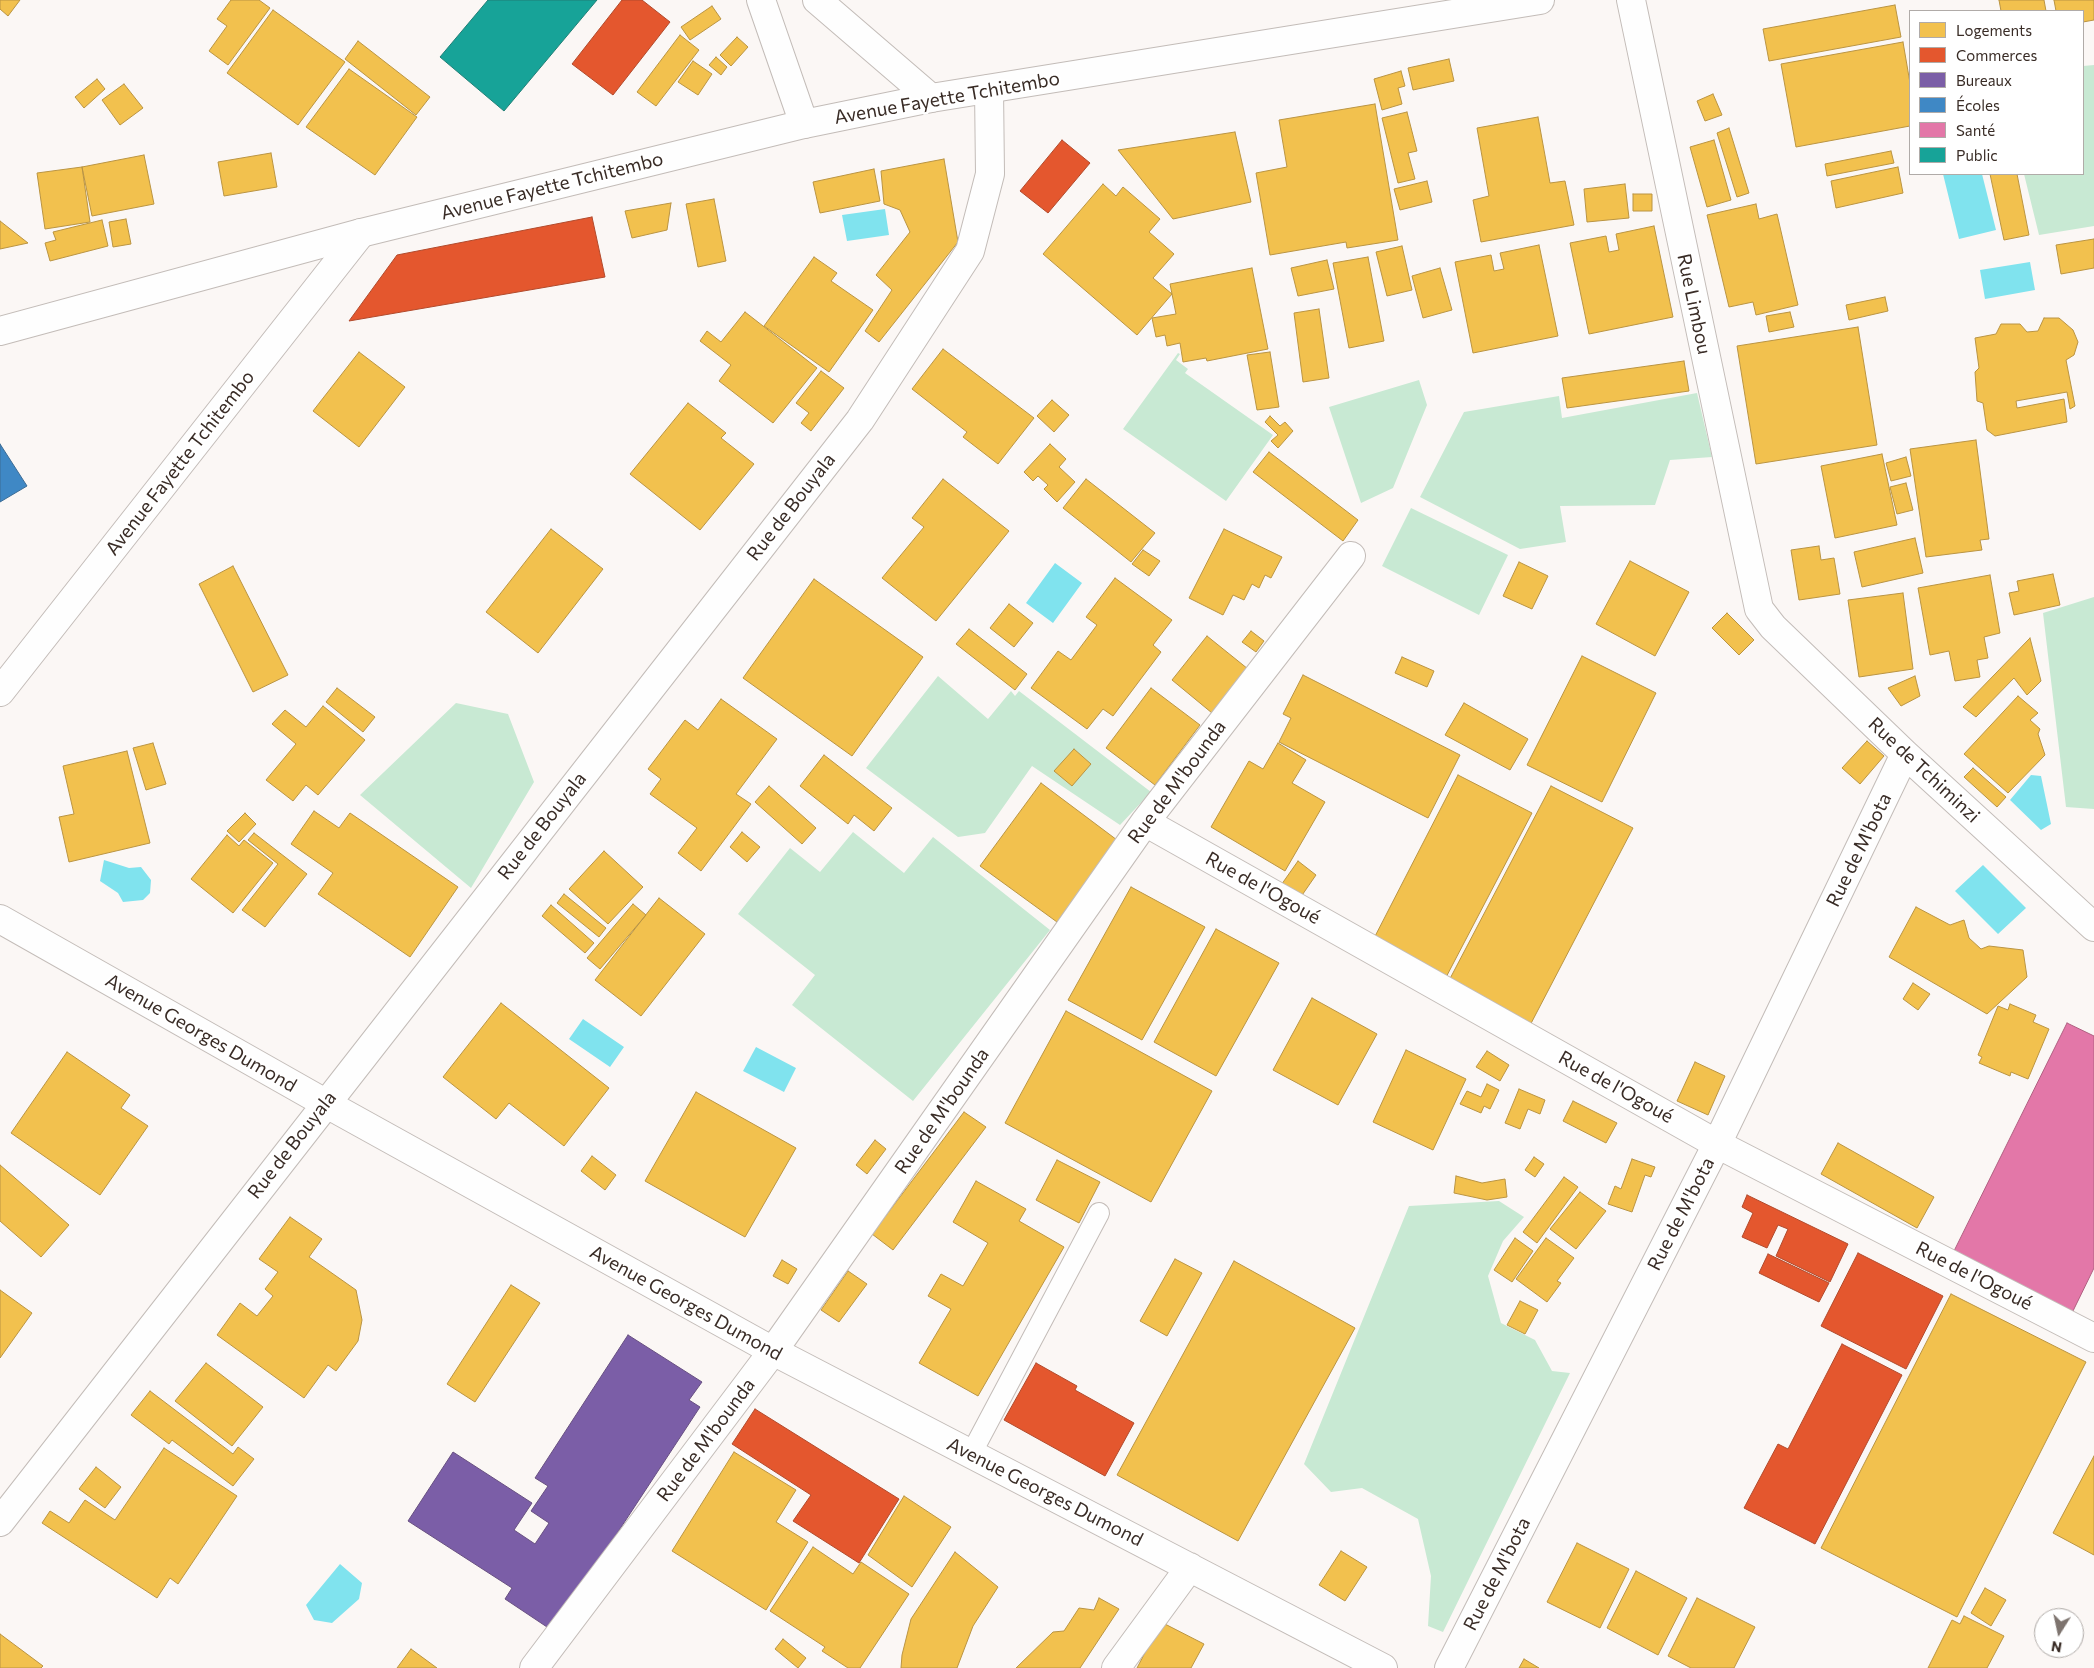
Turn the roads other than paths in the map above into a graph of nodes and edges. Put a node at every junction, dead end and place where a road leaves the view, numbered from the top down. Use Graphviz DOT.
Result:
graph roads {
  1 [pos="761,0"];
  2 [pos="817,0"];
  3 [pos="1540,0"];
  4 [pos="1631,0"];
  5 [pos="989,90"];
  6 [pos="931,98"];
  7 [pos="804,124"];
  8 [pos="361,233"];
  9 [pos="0,331"];
  10 [pos="1351,556"];
  11 [pos="1759,608"];
  12 [pos="0,692"];
  13 [pos="1905,754"];
  14 [pos="1145,822"];
  15 [pos="2084,904"];
  16 [pos="0,919"];
  17 [pos="2094,927"];
  18 [pos="325,1103"];
  19 [pos="1717,1144"];
  20 [pos="1099,1213"];
  21 [pos="2094,1338"];
  22 [pos="773,1351"];
  23 [pos="971,1454"];
  24 [pos="0,1522"];
  25 [pos="1190,1567"];
  26 [pos="534,1668"];
  27 [pos="1116,1668"];
  28 [pos="1383,1668"];
  29 [pos="1449,1668"];
  1 -- 7 [label="street"];
  2 -- 6 [label="street"];
  3 -- 5 [label="street, Avenue Fayette Tchitembo"];
  4 -- 11 [label="street, Rue Limbou"];
  5 -- 6 [label="street, Avenue Fayette Tchitembo"];
  5 -- 18 [label="street, Rue de Bouyala"];
  6 -- 7 [label="street, Avenue Fayette Tchitembo"];
  7 -- 8 [label="street, Avenue Fayette Tchitembo"];
  8 -- 9 [label="street, Avenue Fayette Tchitembo"];
  8 -- 12 [label="street, Avenue Fayette Tchitembo"];
  10 -- 14 [label="street, Rue de M'bounda"];
  11 -- 13 [label="street, Rue de Tchiminzi"];
  13 -- 15 [label="street, Rue de Tchiminzi"];
  13 -- 19 [label="street, Rue de M'bota"];
  14 -- 19 [label="street, Rue de l'Ogoué"];
  14 -- 22 [label="street, Rue de M'bounda"];
  15 -- 17 [label="street, Rue de Tchiminzi"];
  16 -- 18 [label="street, Avenue Georges Dumond"];
  18 -- 22 [label="street, Avenue Georges Dumond"];
  18 -- 24 [label="street, Rue de Bouyala"];
  19 -- 21 [label="street, Rue de l'Ogoué"];
  19 -- 29 [label="street, Rue de M'bota"];
  20 -- 23 [label="lane"];
  22 -- 23 [label="street, Avenue Georges Dumond"];
  22 -- 26 [label="street, Rue de M'bounda"];
  23 -- 25 [label="street, Avenue Georges Dumond"];
  25 -- 27 [label="street"];
  25 -- 28 [label="street, Avenue Georges Dumond"];
}
